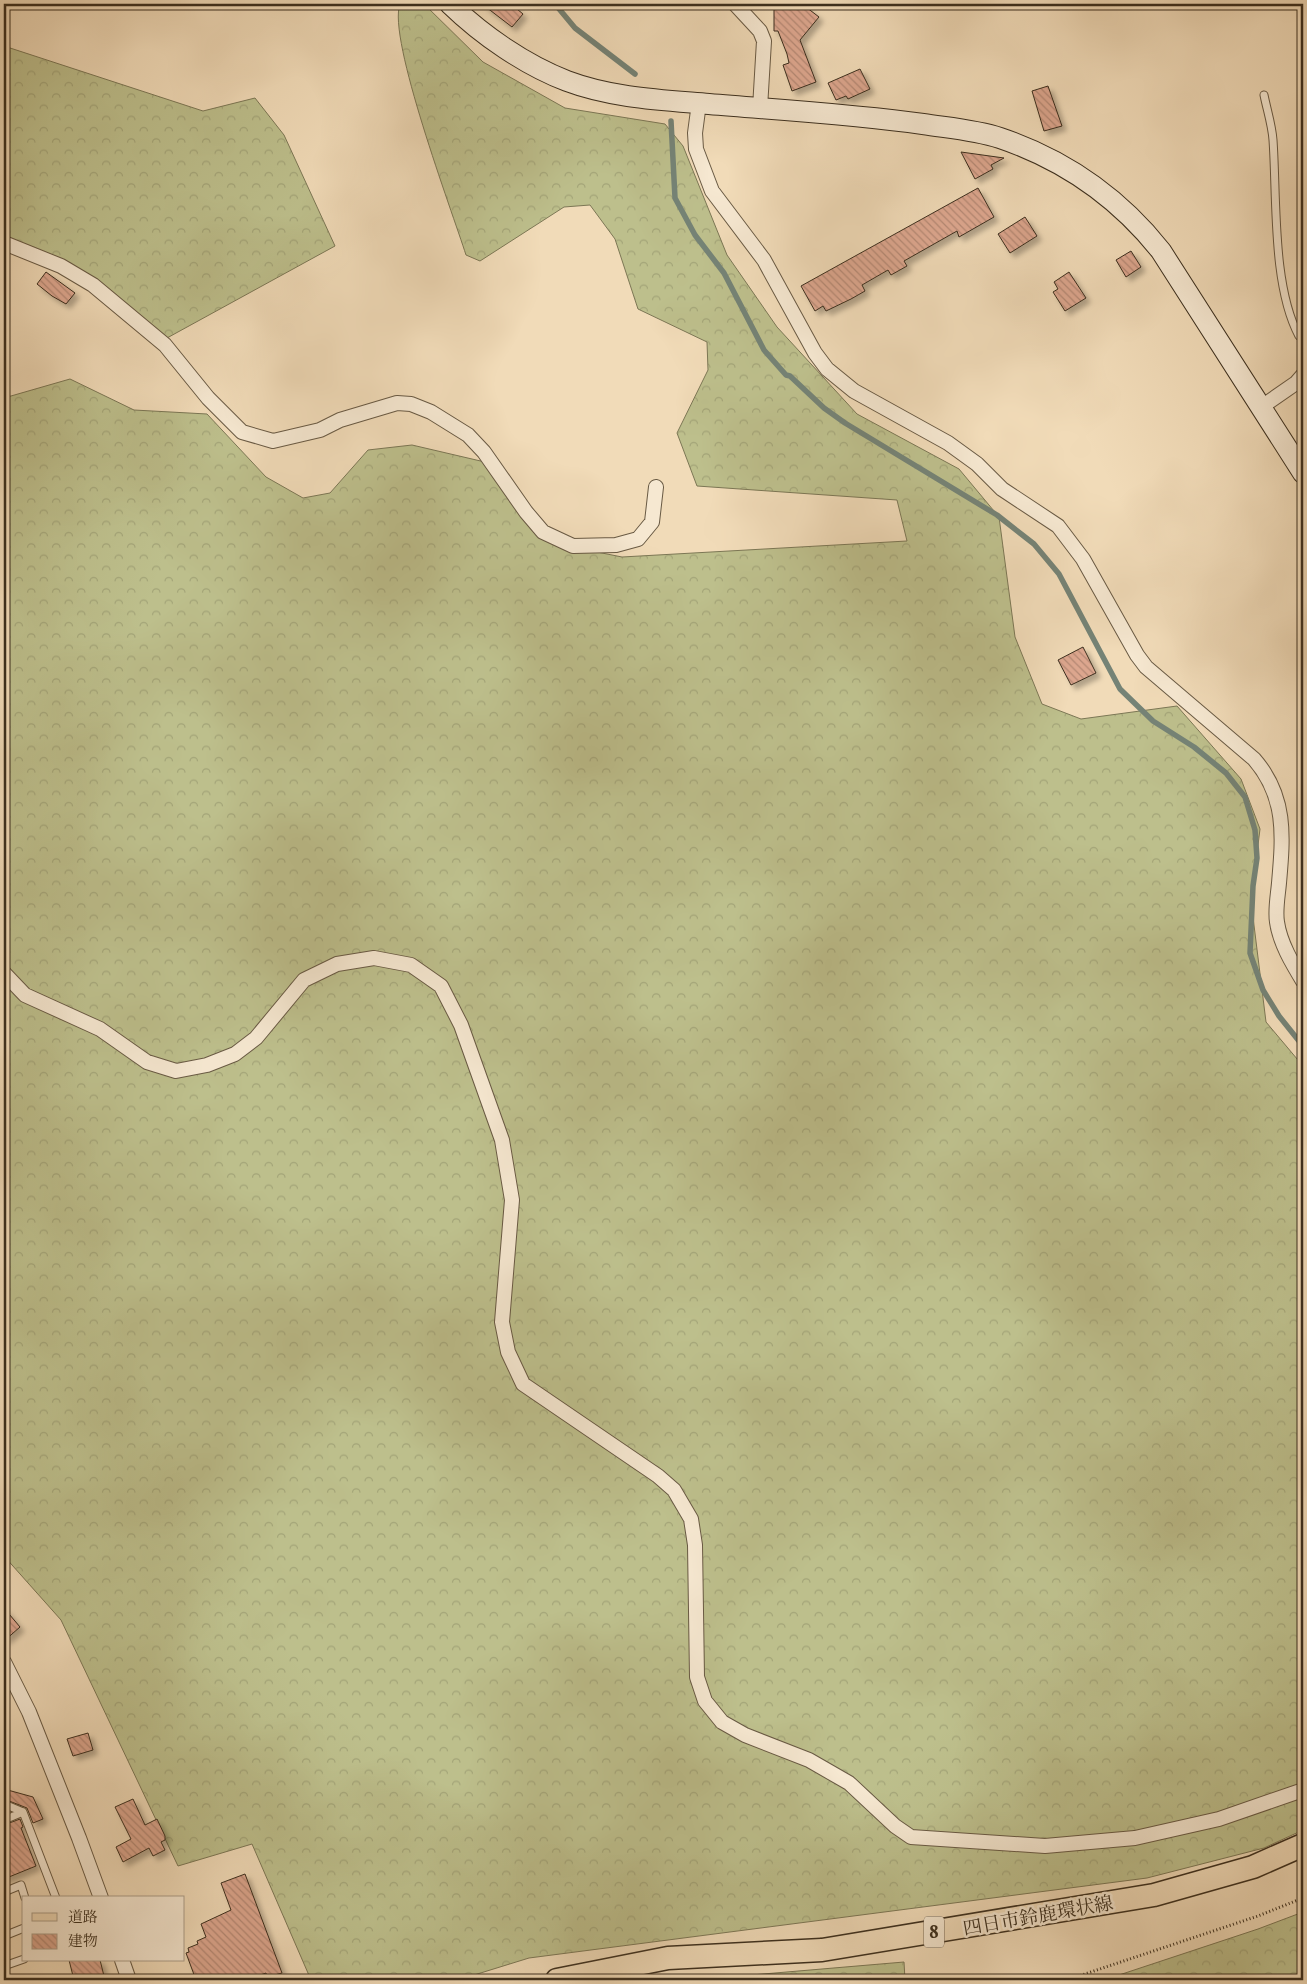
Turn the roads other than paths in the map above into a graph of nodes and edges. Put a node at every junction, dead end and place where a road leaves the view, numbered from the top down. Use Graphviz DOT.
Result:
graph roads {
  1 [pos="450,4"];
  2 [pos="735,4"];
  3 [pos="1264,95"];
  4 [pos="699,103"];
  5 [pos="760,108"];
  6 [pos="4,243"];
  7 [pos="1303,336"];
  8 [pos="1303,375"];
  9 [pos="1260,408"];
  10 [pos="1303,472"];
  11 [pos="656,487"];
  12 [pos="4,973"];
  13 [pos="1303,981"];
  14 [pos="4,1662"];
  15 [pos="1303,1790"];
  16 [pos="4,1804"];
  17 [pos="23,1812"];
  18 [pos="4,1820"];
  19 [pos="1303,1845"];
  20 [pos="4,1892"];
  21 [pos="24,1896"];
  22 [pos="55,1896"];
  23 [pos="99,1896"];
  24 [pos="22,1929"];
  25 [pos="4,1936"];
  26 [pos="22,1960"];
  27 [pos="123,1962"];
  28 [pos="4,1966"];
  29 [pos="129,1980"];
  30 [pos="557,1980"];
  1 -- 4 [label="street"];
  2 -- 5 [label="street"];
  3 -- 7 [label="lane"];
  4 -- 5 [label="street"];
  4 -- 13 [label="street"];
  5 -- 9 [label="street"];
  6 -- 11 [label="street"];
  8 -- 9 [label="street"];
  9 -- 10 [label="street"];
  12 -- 15 [label="street"];
  14 -- 23 [label="street"];
  16 -- 17 [label="lane"];
  17 -- 18 [label="lane"];
  17 -- 22 [label="lane"];
  19 -- 30 [label="main road, 四日市鈴鹿環状線 / 8"];
  20 -- 21 [label="lane"];
  24 -- 25 [label="lane"];
  26 -- 28 [label="lane"];
  27 -- 29 [label="street"];
}
